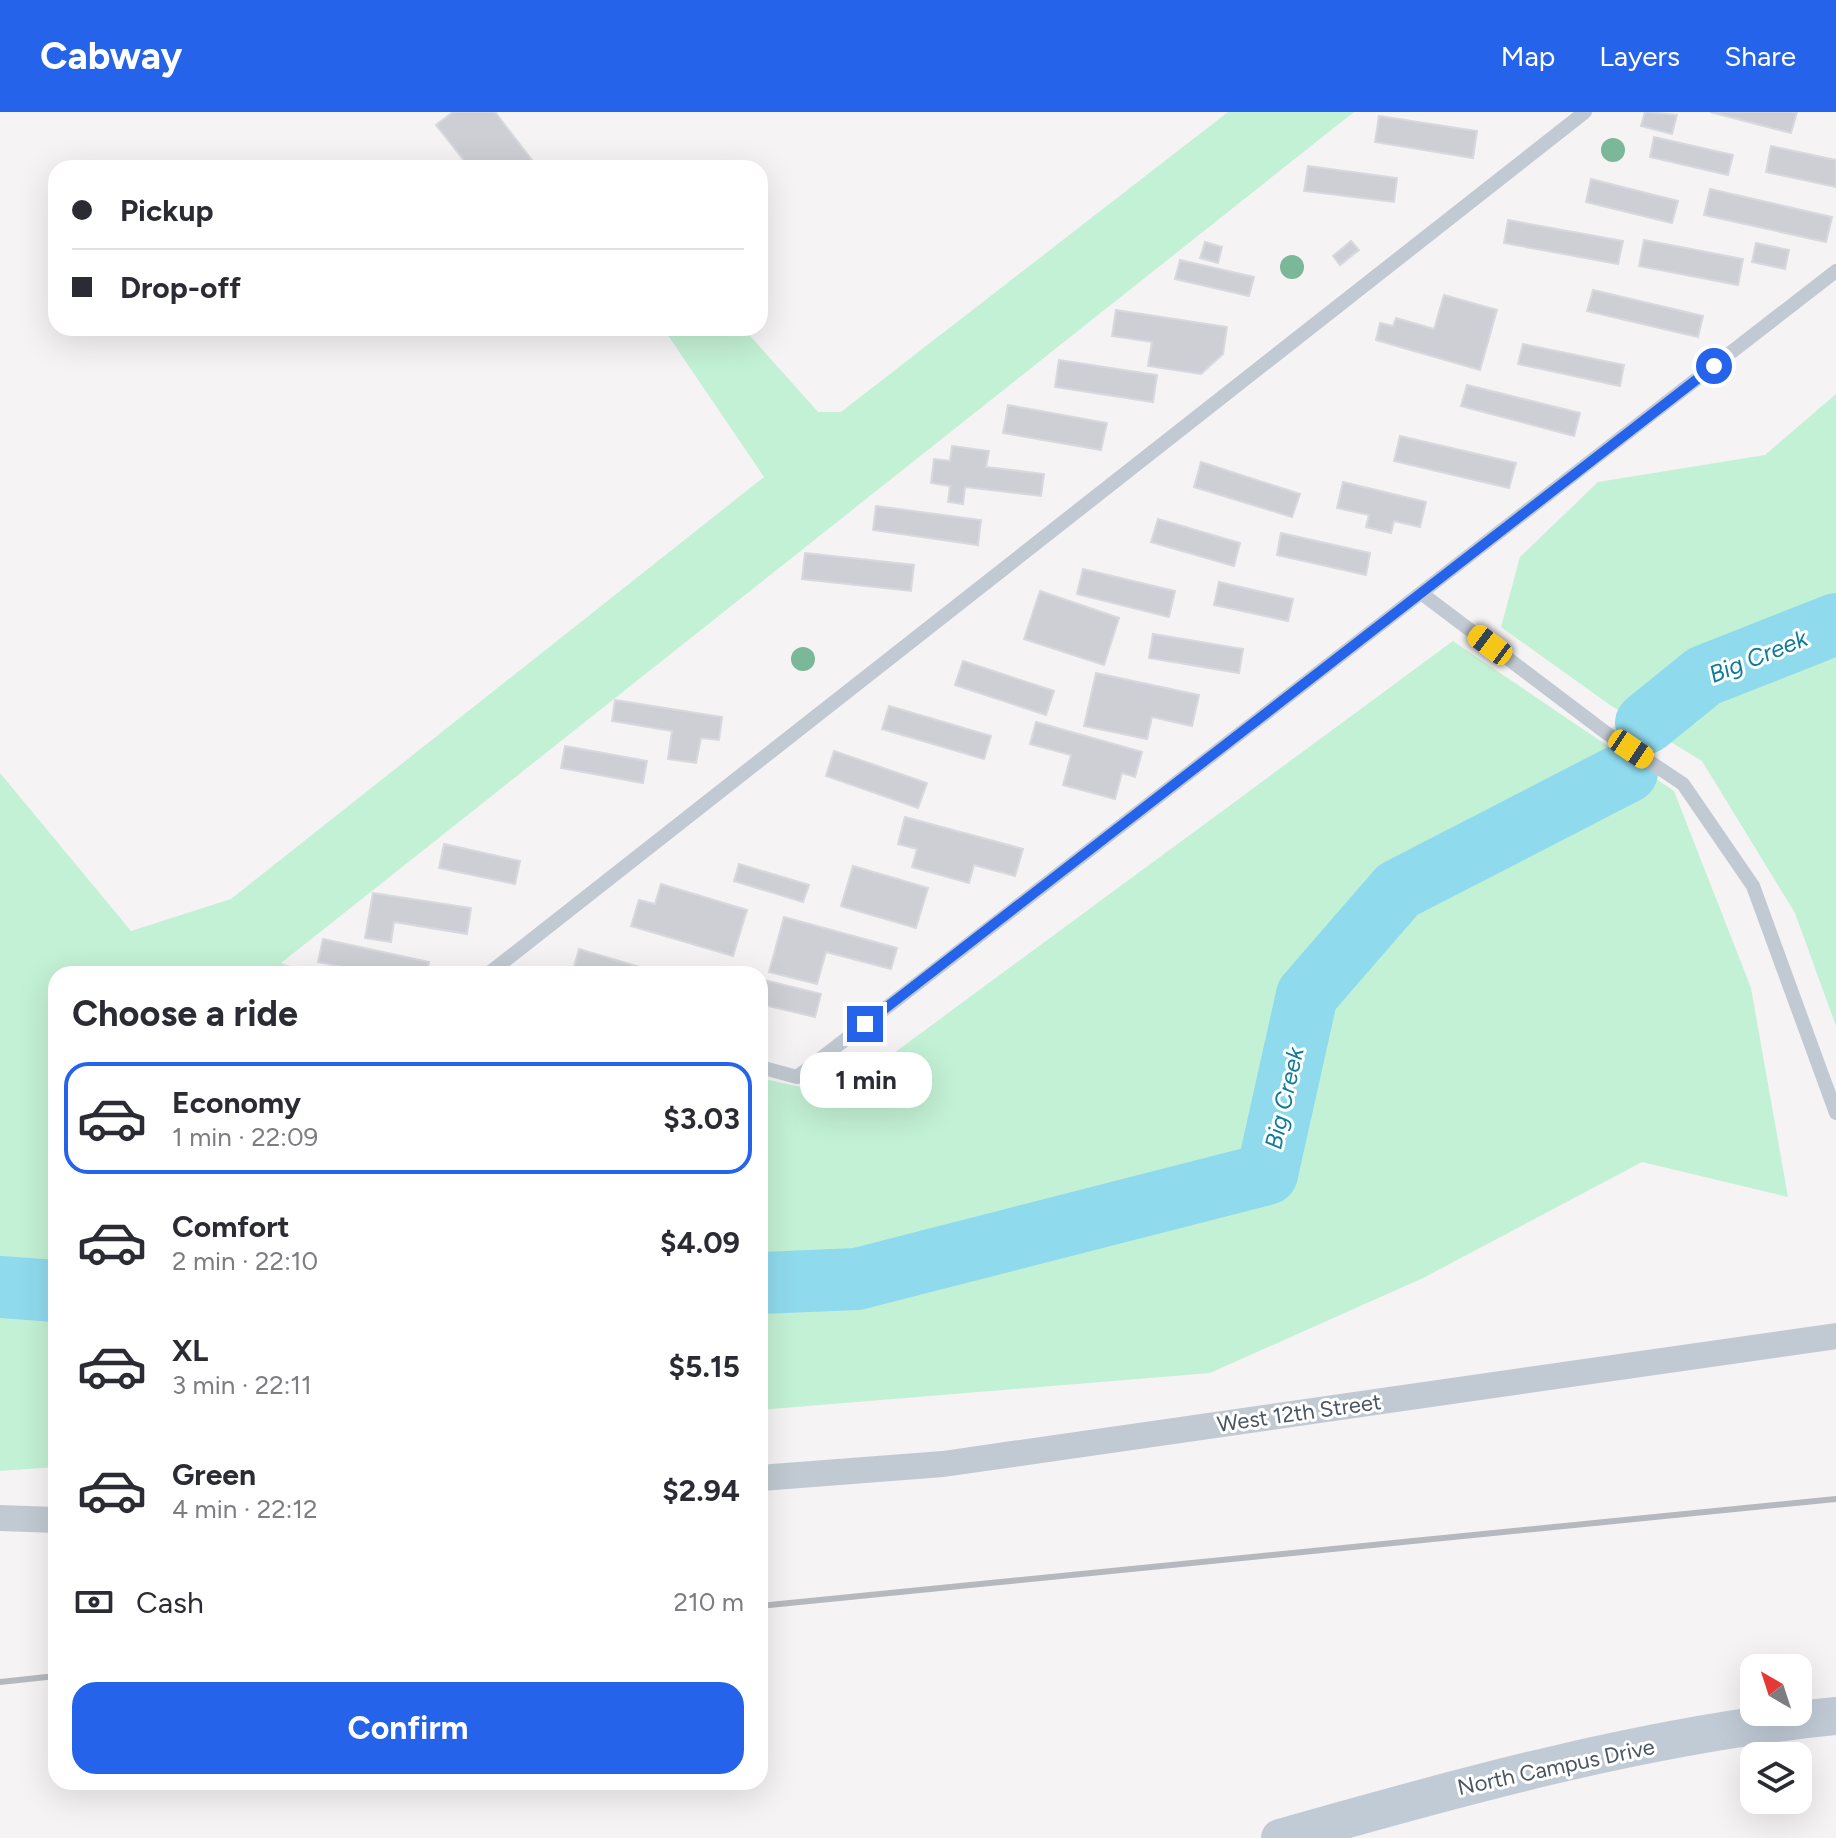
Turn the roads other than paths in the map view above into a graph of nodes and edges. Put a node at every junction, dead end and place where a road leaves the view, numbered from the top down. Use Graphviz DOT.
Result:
graph roads {
  1 [pos="1585,112"];
  2 [pos="1836,271"];
  3 [pos="1421,593"];
  4 [pos="498,966"];
  5 [pos="768,1069"];
  6 [pos="1836,1113"];
  7 [pos="1836,1336"];
  8 [pos="768,1477"];
  9 [pos="0,1518"];
  10 [pos="48,1520"];
  11 [pos="1836,1716"];
  12 [pos="1280,1838"];
  1 -- 4 [label="lane"];
  2 -- 3 [label="lane"];
  3 -- 5 [label="lane"];
  3 -- 6 [label="lane"];
  7 -- 8 [label="street, West 12th Street"];
  9 -- 10 [label="street"];
  11 -- 12 [label="main road, North Campus Drive"];
}
